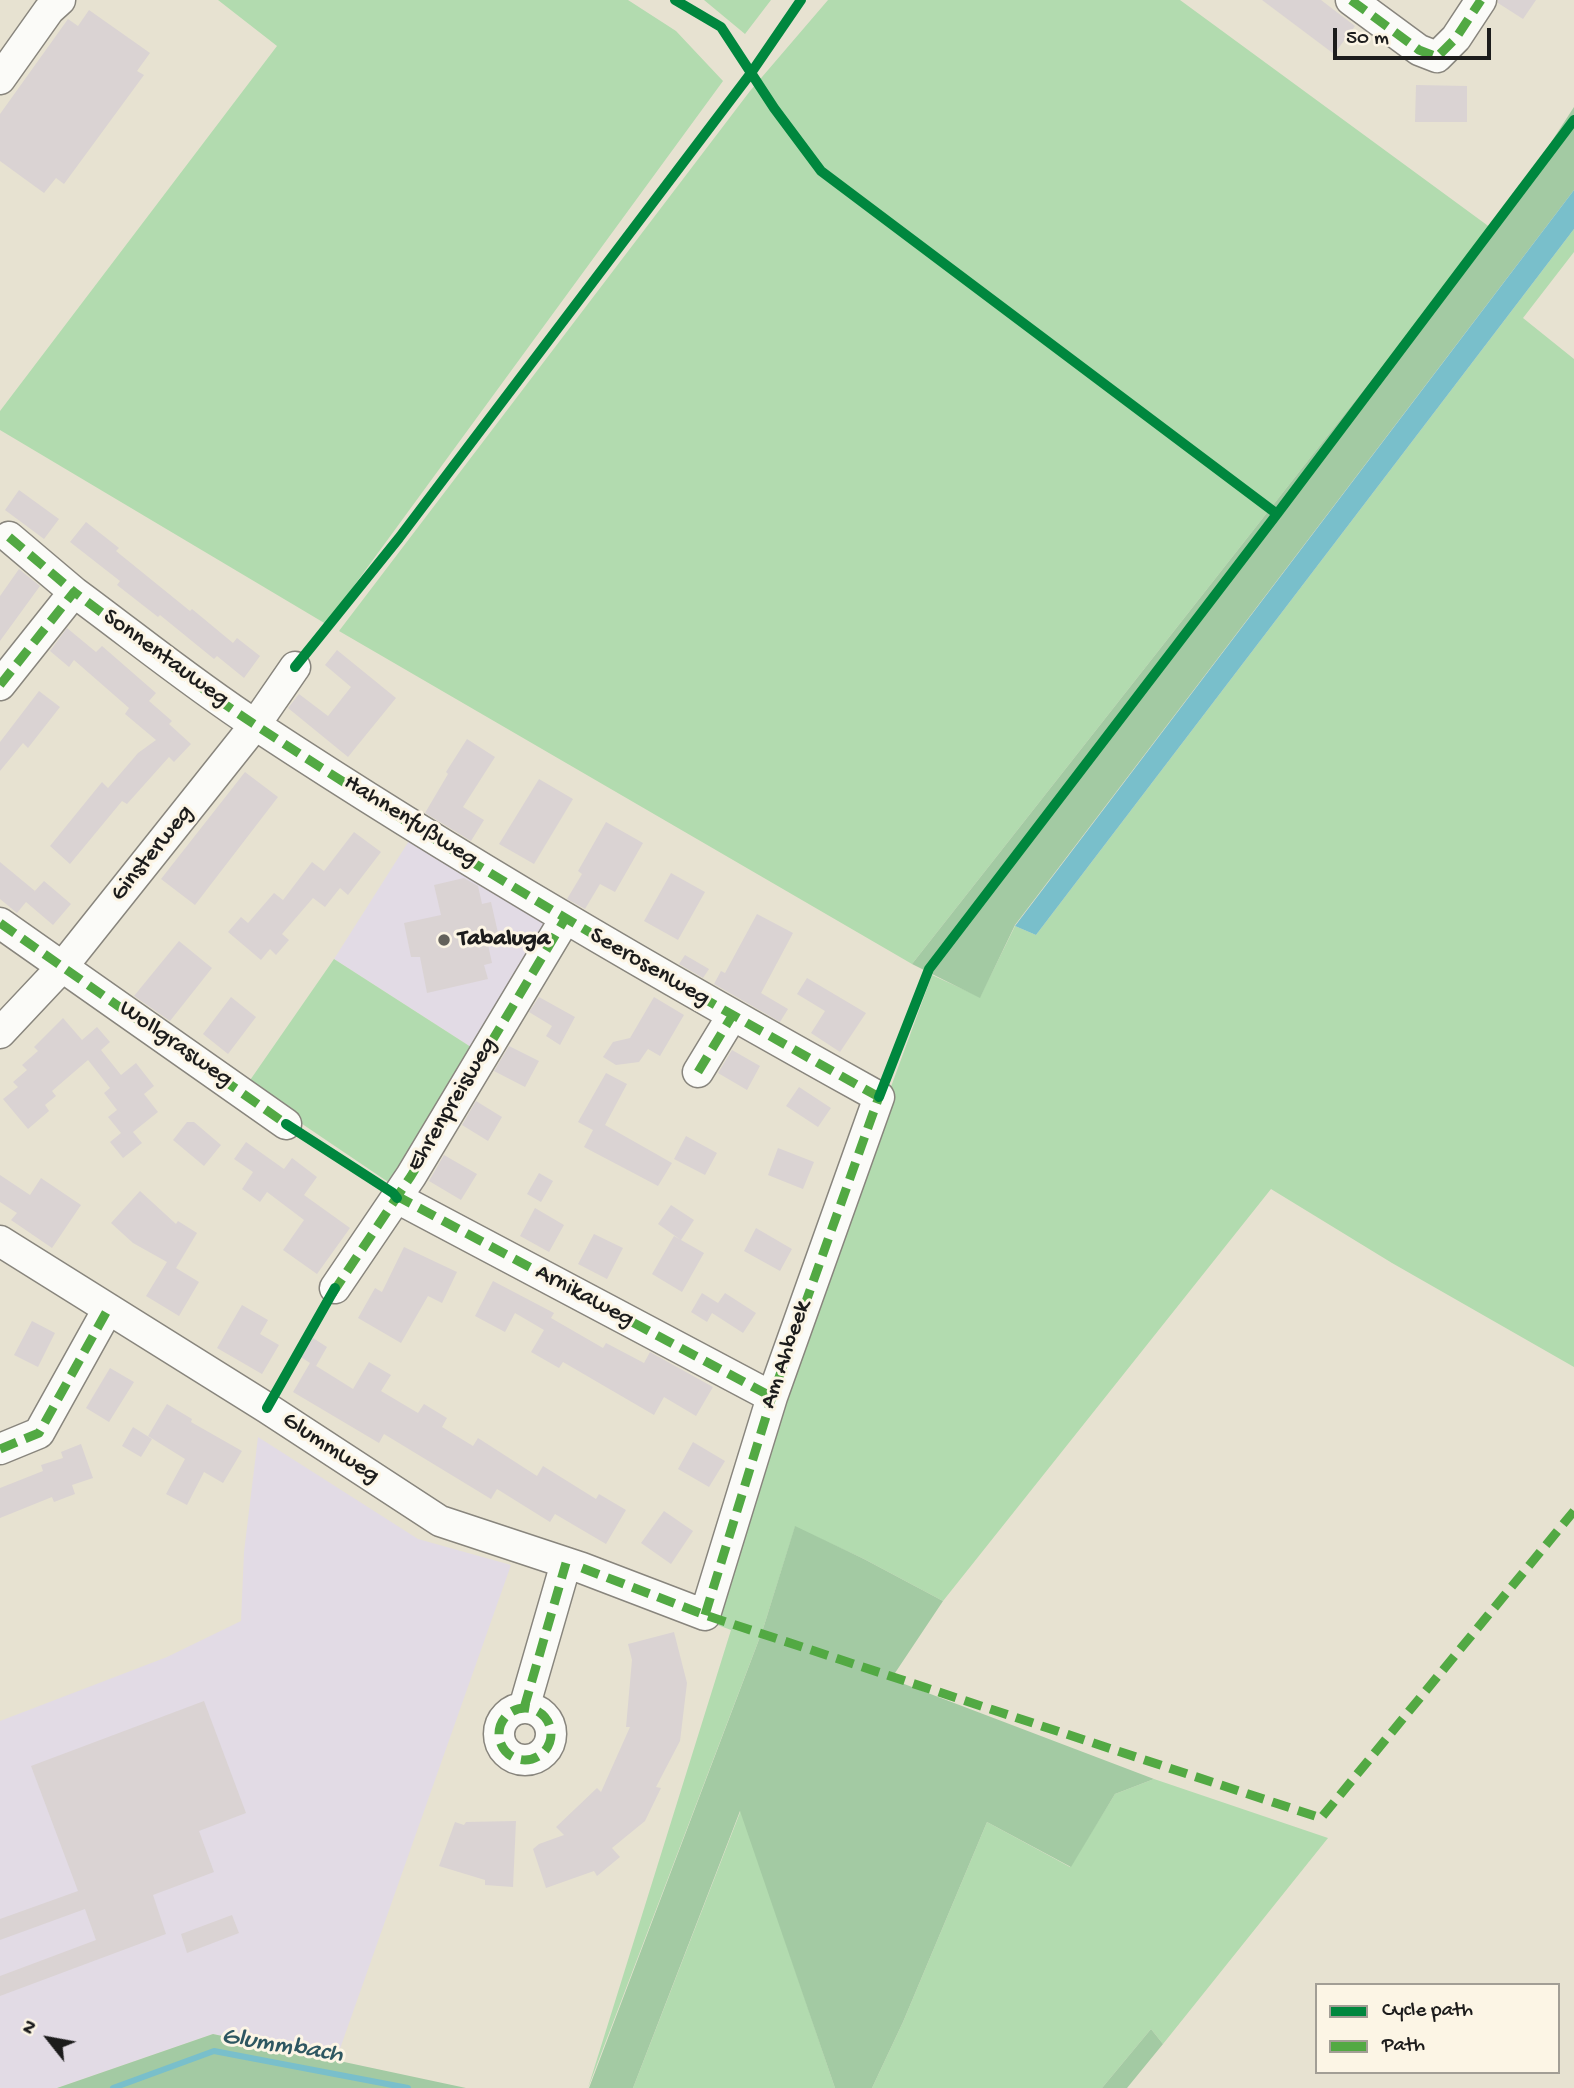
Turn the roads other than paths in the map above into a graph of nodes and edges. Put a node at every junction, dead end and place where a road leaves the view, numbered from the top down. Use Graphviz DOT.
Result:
graph roads {
  1 [pos="60,0"];
  2 [pos="1351,0"];
  3 [pos="1480,0"];
  4 [pos="0,79"];
  5 [pos="9,537"];
  6 [pos="74,592"];
  7 [pos="295,667"];
  8 [pos="0,685"];
  9 [pos="255,725"];
  10 [pos="565,919"];
  11 [pos="0,923"];
  12 [pos="64,966"];
  13 [pos="732,1016"];
  14 [pos="0,1033"];
  15 [pos="698,1072"];
  16 [pos="879,1097"];
  17 [pos="286,1124"];
  18 [pos="397,1198"];
  19 [pos="0,1241"];
  20 [pos="335,1288"];
  21 [pos="108,1309"];
  22 [pos="772,1397"];
  23 [pos="0,1449"];
  24 [pos="566,1563"];
  25 [pos="705,1615"];
  26 [pos="524,1708"];
  1 -- 4 [label="street"];
  2 -- 3 [label="street"];
  5 -- 6 [label="street, Sonnentauweg"];
  6 -- 8 [label="street"];
  6 -- 9 [label="street, Sonnentauweg"];
  7 -- 9 [label="street, Ginsterweg"];
  9 -- 10 [label="street, Hahnenfußweg"];
  9 -- 12 [label="street, Ginsterweg"];
  10 -- 13 [label="street, Seerosenweg"];
  10 -- 18 [label="street, Ehrenpreisweg"];
  11 -- 12 [label="street"];
  12 -- 14 [label="street, Ginsterweg"];
  12 -- 17 [label="street, Wollgrasweg"];
  13 -- 15 [label="street, Seerosenweg"];
  13 -- 16 [label="street, Seerosenweg"];
  16 -- 22 [label="street, Am Ahbeek"];
  18 -- 20 [label="street, Ehrenpreisweg"];
  18 -- 22 [label="street, Arnikaweg"];
  19 -- 21 [label="street, Glummweg"];
  21 -- 23 [label="street"];
  21 -- 24 [label="street, Glummweg"];
  22 -- 25 [label="street, Am Ahbeek"];
  24 -- 25 [label="street, Glummweg"];
  24 -- 26 [label="street"];
}
